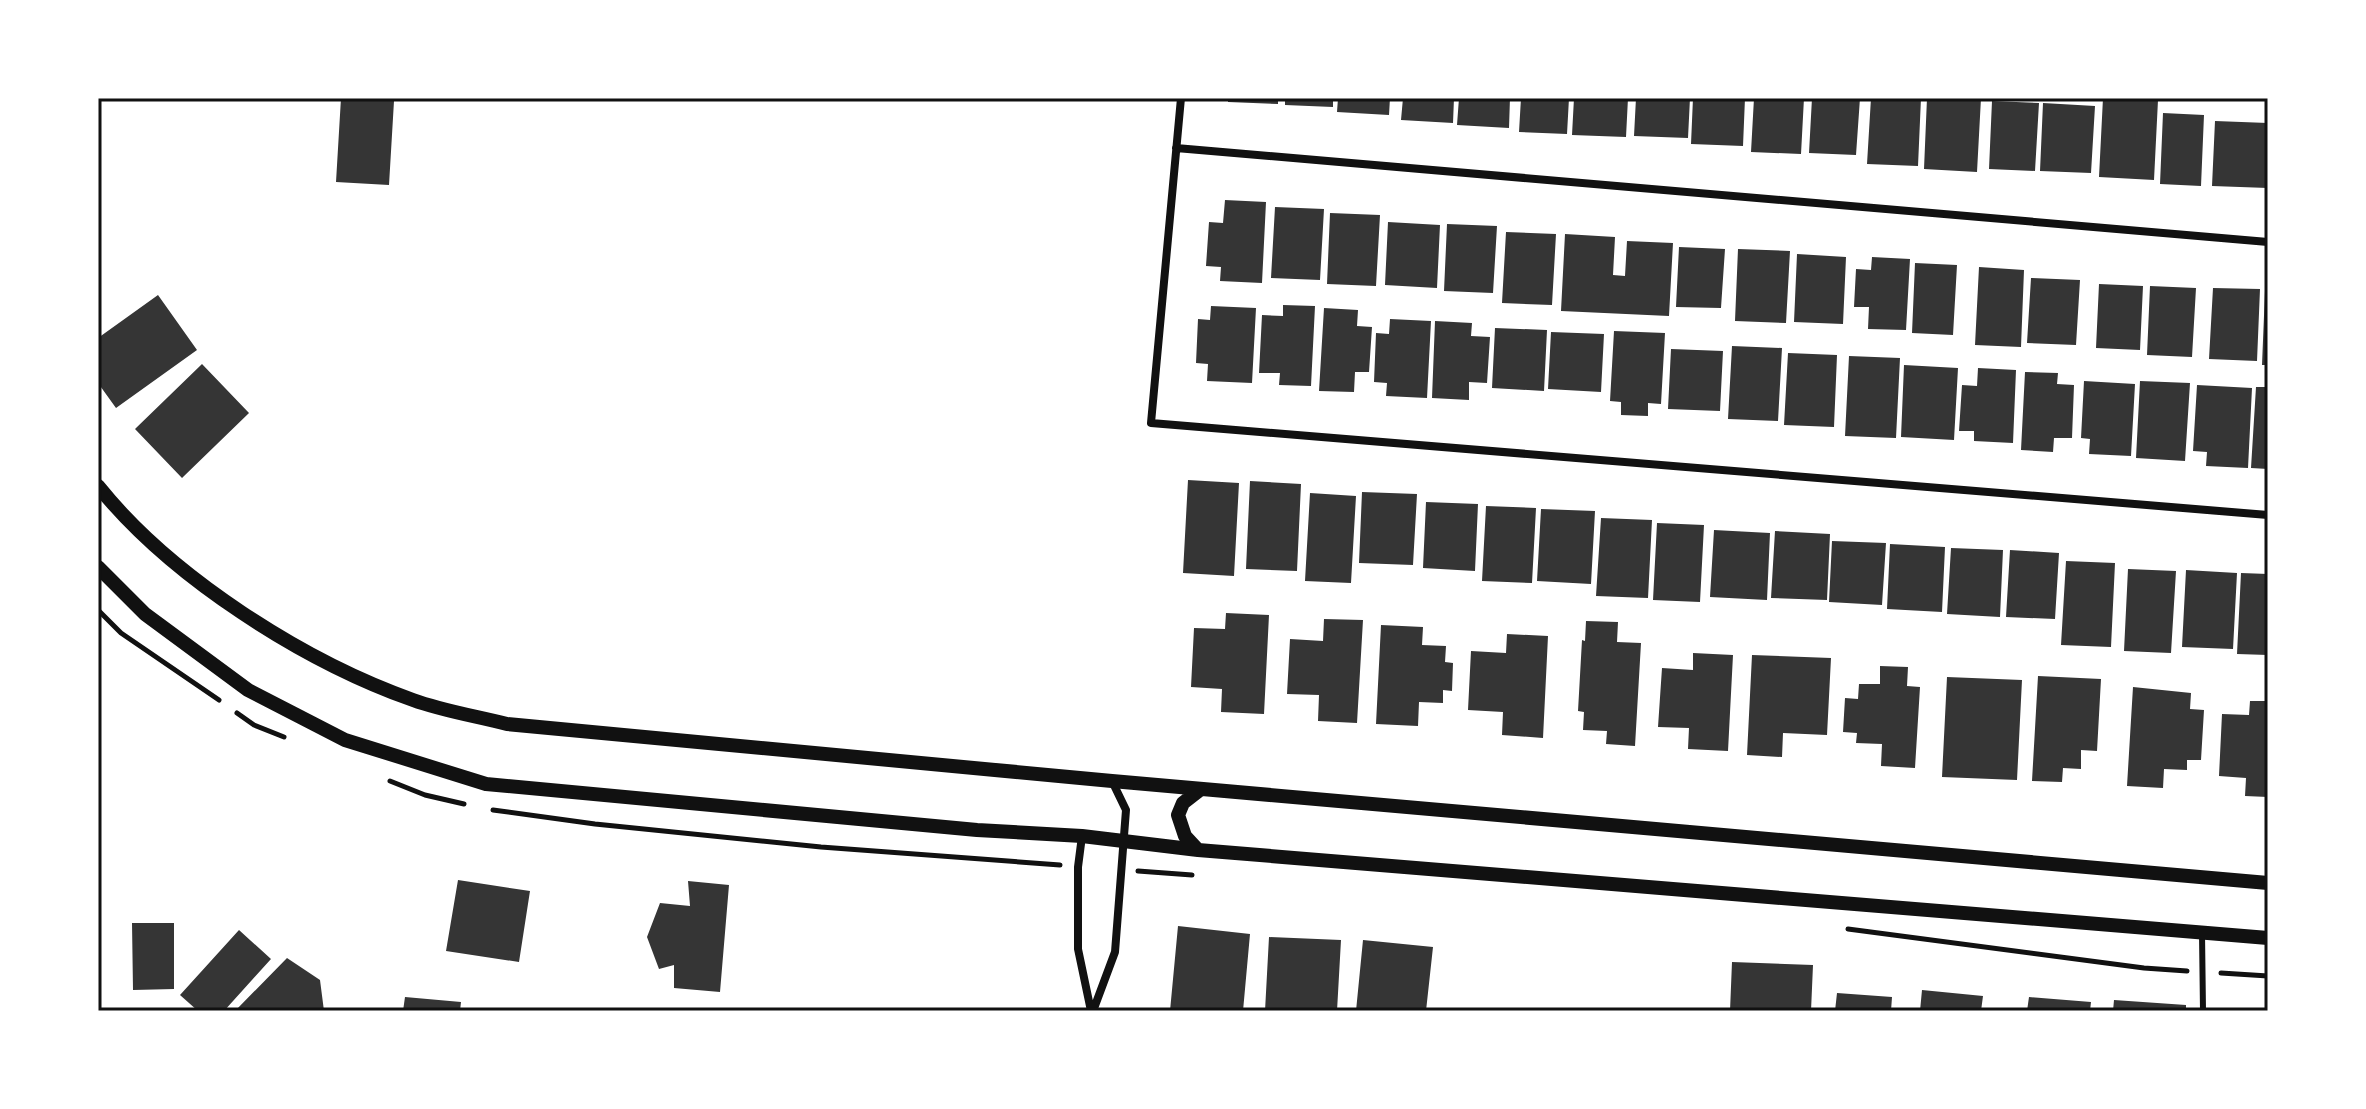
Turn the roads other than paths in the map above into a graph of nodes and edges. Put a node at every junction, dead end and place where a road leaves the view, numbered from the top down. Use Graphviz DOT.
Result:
graph roads {
  1 [pos="1181,98"];
  2 [pos="1176,148"];
  3 [pos="2268,242"];
  4 [pos="98,486"];
  5 [pos="2268,515"];
  6 [pos="98,567"];
  7 [pos="1112,781"];
  8 [pos="1201,789"];
  9 [pos="1082,836"];
  10 [pos="1123,842"];
  11 [pos="1198,850"];
  12 [pos="2268,883"];
  13 [pos="2202,933"];
  14 [pos="2268,938"];
  15 [pos="1092,1011"];
  16 [pos="2203,1011"];
  1 -- 2 [label="street"];
  2 -- 3 [label="street"];
  2 -- 5 [label="street"];
  4 -- 7 [label="street"];
  6 -- 9 [label="street"];
  7 -- 8 [label="street"];
  7 -- 10 [label="street"];
  8 -- 11 [label="street"];
  8 -- 12 [label="street"];
  9 -- 10 [label="street"];
  9 -- 15 [label="street"];
  10 -- 11 [label="street"];
  10 -- 15 [label="street"];
  11 -- 13 [label="street"];
  13 -- 14 [label="street"];
  13 -- 16 [label="lane"];
}
